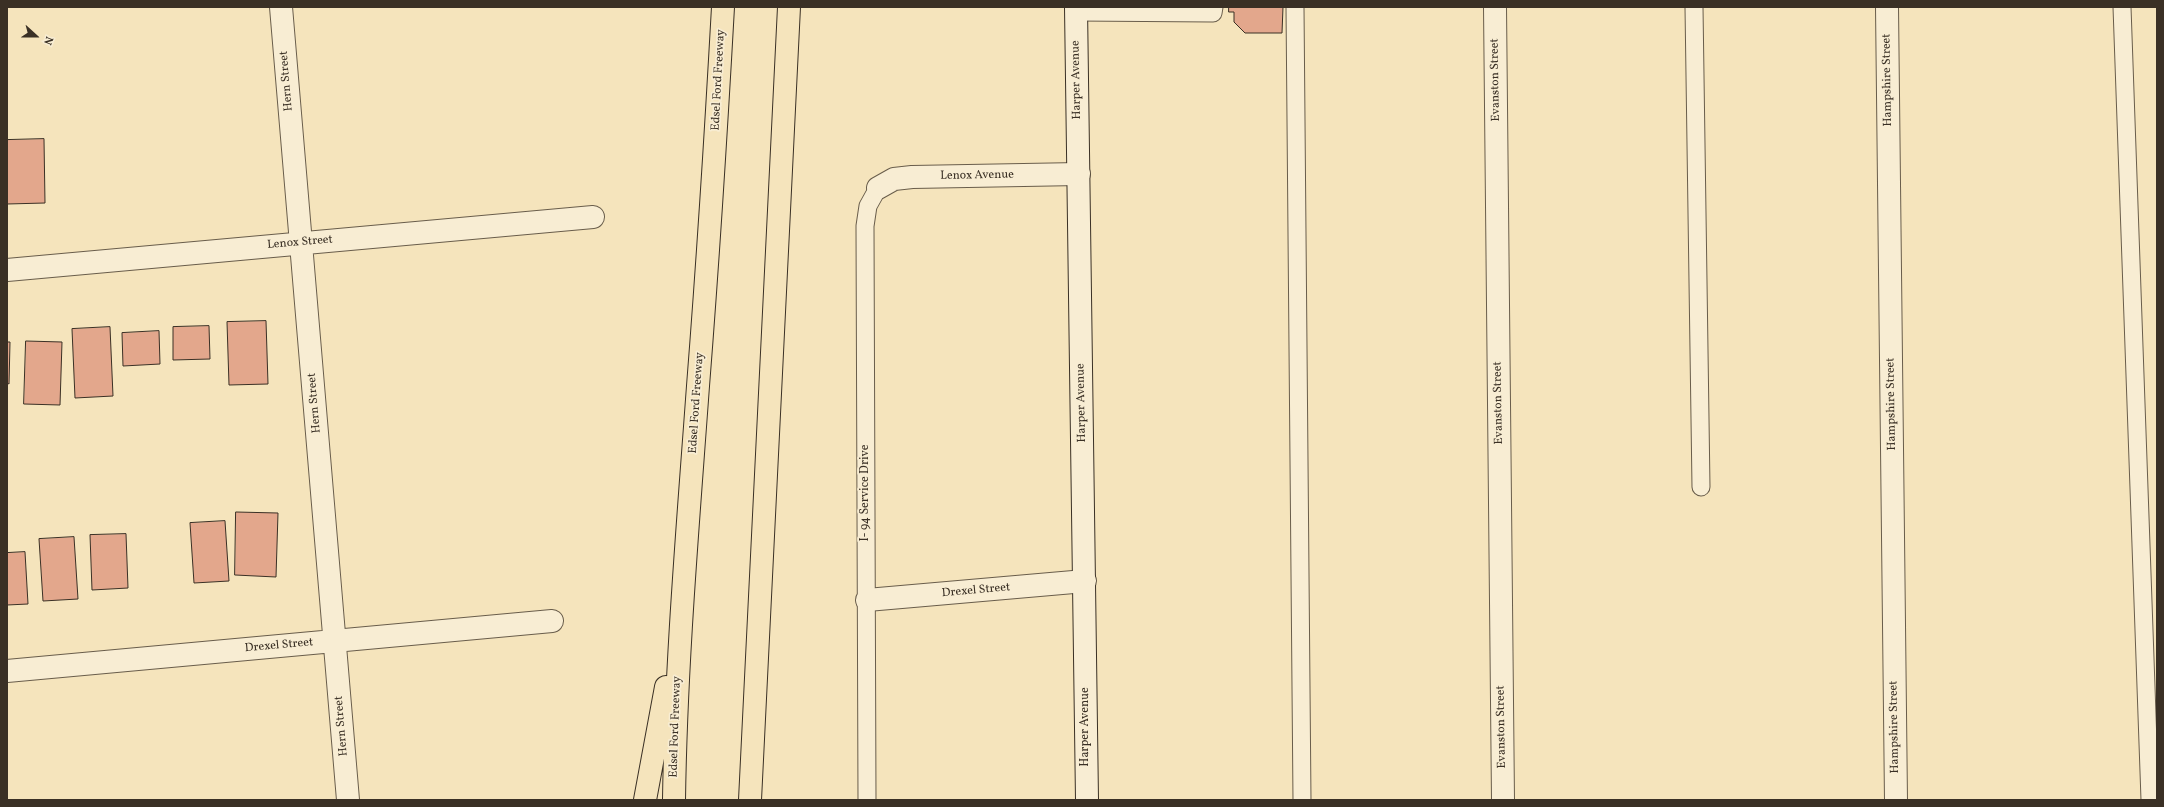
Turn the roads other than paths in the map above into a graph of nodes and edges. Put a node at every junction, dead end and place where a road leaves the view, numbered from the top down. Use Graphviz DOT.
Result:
graph roads {
  1 [pos="281,7"];
  2 [pos="723,7"];
  3 [pos="789,7"];
  4 [pos="1214,7"];
  5 [pos="1295,7"];
  6 [pos="1495,7"];
  7 [pos="1694,7"];
  8 [pos="1888,7"];
  9 [pos="2122,7"];
  10 [pos="1076,10"];
  11 [pos="1146,10"];
  12 [pos="1079,174"];
  13 [pos="878,188"];
  14 [pos="593,217"];
  15 [pos="301,243"];
  16 [pos="7,270"];
  17 [pos="1701,487"];
  18 [pos="1085,581"];
  19 [pos="682,595"];
  20 [pos="867,600"];
  21 [pos="552,620"];
  22 [pos="335,641"];
  23 [pos="7,671"];
  24 [pos="348,800"];
  25 [pos="646,800"];
  26 [pos="674,800"];
  27 [pos="750,800"];
  28 [pos="867,800"];
  29 [pos="1087,800"];
  30 [pos="1302,800"];
  31 [pos="1503,800"];
  32 [pos="1896,800"];
  33 [pos="2150,800"];
  1 -- 15 [label="street, Hern Street"];
  2 -- 19 [label="highway, Edsel Ford Freeway"];
  3 -- 27 [label="highway"];
  4 -- 11 [label="lane"];
  5 -- 30 [label="lane"];
  6 -- 31 [label="street, Evanston Street"];
  7 -- 17 [label="lane"];
  8 -- 32 [label="street, Hampshire Street"];
  9 -- 33 [label="lane"];
  10 -- 11 [label="lane"];
  10 -- 12 [label="street, Harper Avenue"];
  12 -- 13 [label="street, Lenox Avenue"];
  12 -- 18 [label="street, Harper Avenue"];
  13 -- 20 [label="lane, I- 94 Service Drive"];
  14 -- 15 [label="street, Lenox Street"];
  15 -- 16 [label="street, Lenox Street"];
  15 -- 22 [label="street, Hern Street"];
  18 -- 20 [label="street, Drexel Street"];
  18 -- 29 [label="street, Harper Avenue"];
  19 -- 25 [label="highway"];
  19 -- 26 [label="highway, Edsel Ford Freeway"];
  20 -- 28 [label="lane, I- 94 Service Drive"];
  21 -- 22 [label="street, Drexel Street"];
  22 -- 23 [label="street, Drexel Street"];
  22 -- 24 [label="street, Hern Street"];
}
